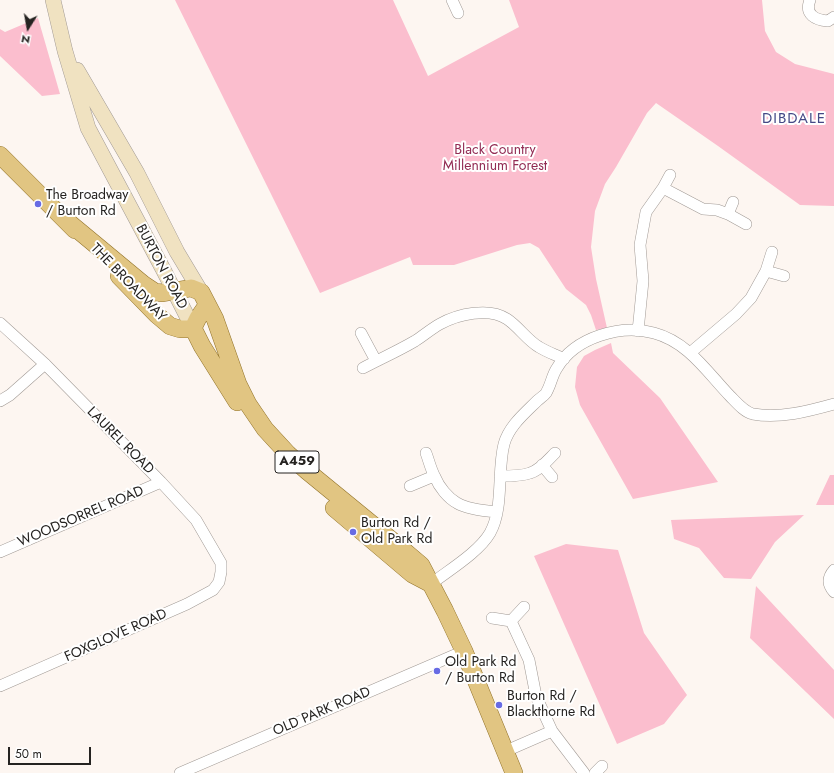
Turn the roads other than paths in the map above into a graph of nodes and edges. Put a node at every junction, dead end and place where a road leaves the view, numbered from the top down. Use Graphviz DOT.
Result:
graph roads {
  1 [pos="53,0"];
  2 [pos="452,0"];
  3 [pos="810,0"];
  4 [pos="458,12"];
  5 [pos="834,17"];
  6 [pos="65,51"];
  7 [pos="0,155"];
  8 [pos="670,175"];
  9 [pos="663,188"];
  10 [pos="148,194"];
  11 [pos="733,202"];
  12 [pos="728,214"];
  13 [pos="67,221"];
  14 [pos="746,224"];
  15 [pos="772,252"];
  16 [pos="159,262"];
  17 [pos="766,271"];
  18 [pos="784,276"];
  19 [pos="174,291"];
  20 [pos="204,299"];
  21 [pos="0,323"];
  22 [pos="193,328"];
  23 [pos="638,331"];
  24 [pos="361,333"];
  25 [pos="690,353"];
  26 [pos="564,359"];
  27 [pos="376,361"];
  28 [pos="45,364"];
  29 [pos="363,368"];
  30 [pos="0,401"];
  31 [pos="834,404"];
  32 [pos="426,453"];
  33 [pos="555,453"];
  34 [pos="542,465"];
  35 [pos="434,476"];
  36 [pos="500,476"];
  37 [pos="552,477"];
  38 [pos="161,482"];
  39 [pos="410,486"];
  40 [pos="497,512"];
  41 [pos="0,552"];
  42 [pos="834,570"];
  43 [pos="221,572"];
  44 [pos="431,584"];
  45 [pos="834,592"];
  46 [pos="524,608"];
  47 [pos="492,618"];
  48 [pos="511,621"];
  49 [pos="464,651"];
  50 [pos="0,686"];
  51 [pos="552,731"];
  52 [pos="506,751"];
  53 [pos="180,773"];
  54 [pos="514,773"];
  55 [pos="584,773"];
  1 -- 6 [label="main road, BURTON ROAD"];
  2 -- 4 [label="street"];
  3 -- 5 [label="street"];
  6 -- 10 [label="main road, BURTON ROAD"];
  6 -- 16 [label="main road, BURTON ROAD"];
  7 -- 13 [label="main road, THE BROADWAY"];
  8 -- 9 [label="street"];
  9 -- 12 [label="street"];
  9 -- 23 [label="street"];
  10 -- 16 [label="main road"];
  10 -- 20 [label="main road, BURTON ROAD"];
  11 -- 12 [label="street"];
  12 -- 14 [label="street"];
  13 -- 19 [label="main road, THE BROADWAY"];
  13 -- 22 [label="main road, THE BROADWAY"];
  15 -- 17 [label="street"];
  16 -- 19 [label="main road, BURTON ROAD"];
  17 -- 18 [label="street"];
  17 -- 25 [label="street"];
  19 -- 20 [label="main road, THE BROADWAY"];
  19 -- 22 [label="main road, BURTON ROAD"];
  20 -- 22 [label="main road"];
  20 -- 44 [label="main road, A459"];
  21 -- 28 [label="street, LAUREL ROAD"];
  22 -- 44 [label="main road, A459"];
  23 -- 25 [label="street"];
  23 -- 26 [label="street"];
  24 -- 27 [label="street"];
  25 -- 31 [label="street"];
  26 -- 27 [label="street"];
  26 -- 36 [label="street"];
  27 -- 29 [label="street"];
  28 -- 30 [label="street"];
  28 -- 38 [label="street, LAUREL ROAD"];
  32 -- 35 [label="street"];
  33 -- 34 [label="street"];
  34 -- 36 [label="street"];
  34 -- 37 [label="street"];
  35 -- 39 [label="street"];
  35 -- 40 [label="street"];
  36 -- 40 [label="street"];
  38 -- 41 [label="street, WOODSORREL ROAD"];
  38 -- 43 [label="street, LAUREL ROAD"];
  40 -- 44 [label="street"];
  42 -- 45 [label="street"];
  43 -- 50 [label="street, FOXGLOVE ROAD"];
  44 -- 49 [label="main road, A459"];
  46 -- 48 [label="street"];
  47 -- 48 [label="street"];
  48 -- 51 [label="street"];
  49 -- 52 [label="main road, A459"];
  49 -- 53 [label="street, OLD PARK ROAD"];
  51 -- 52 [label="street"];
  51 -- 55 [label="street"];
  52 -- 54 [label="main road, A459"];
}
